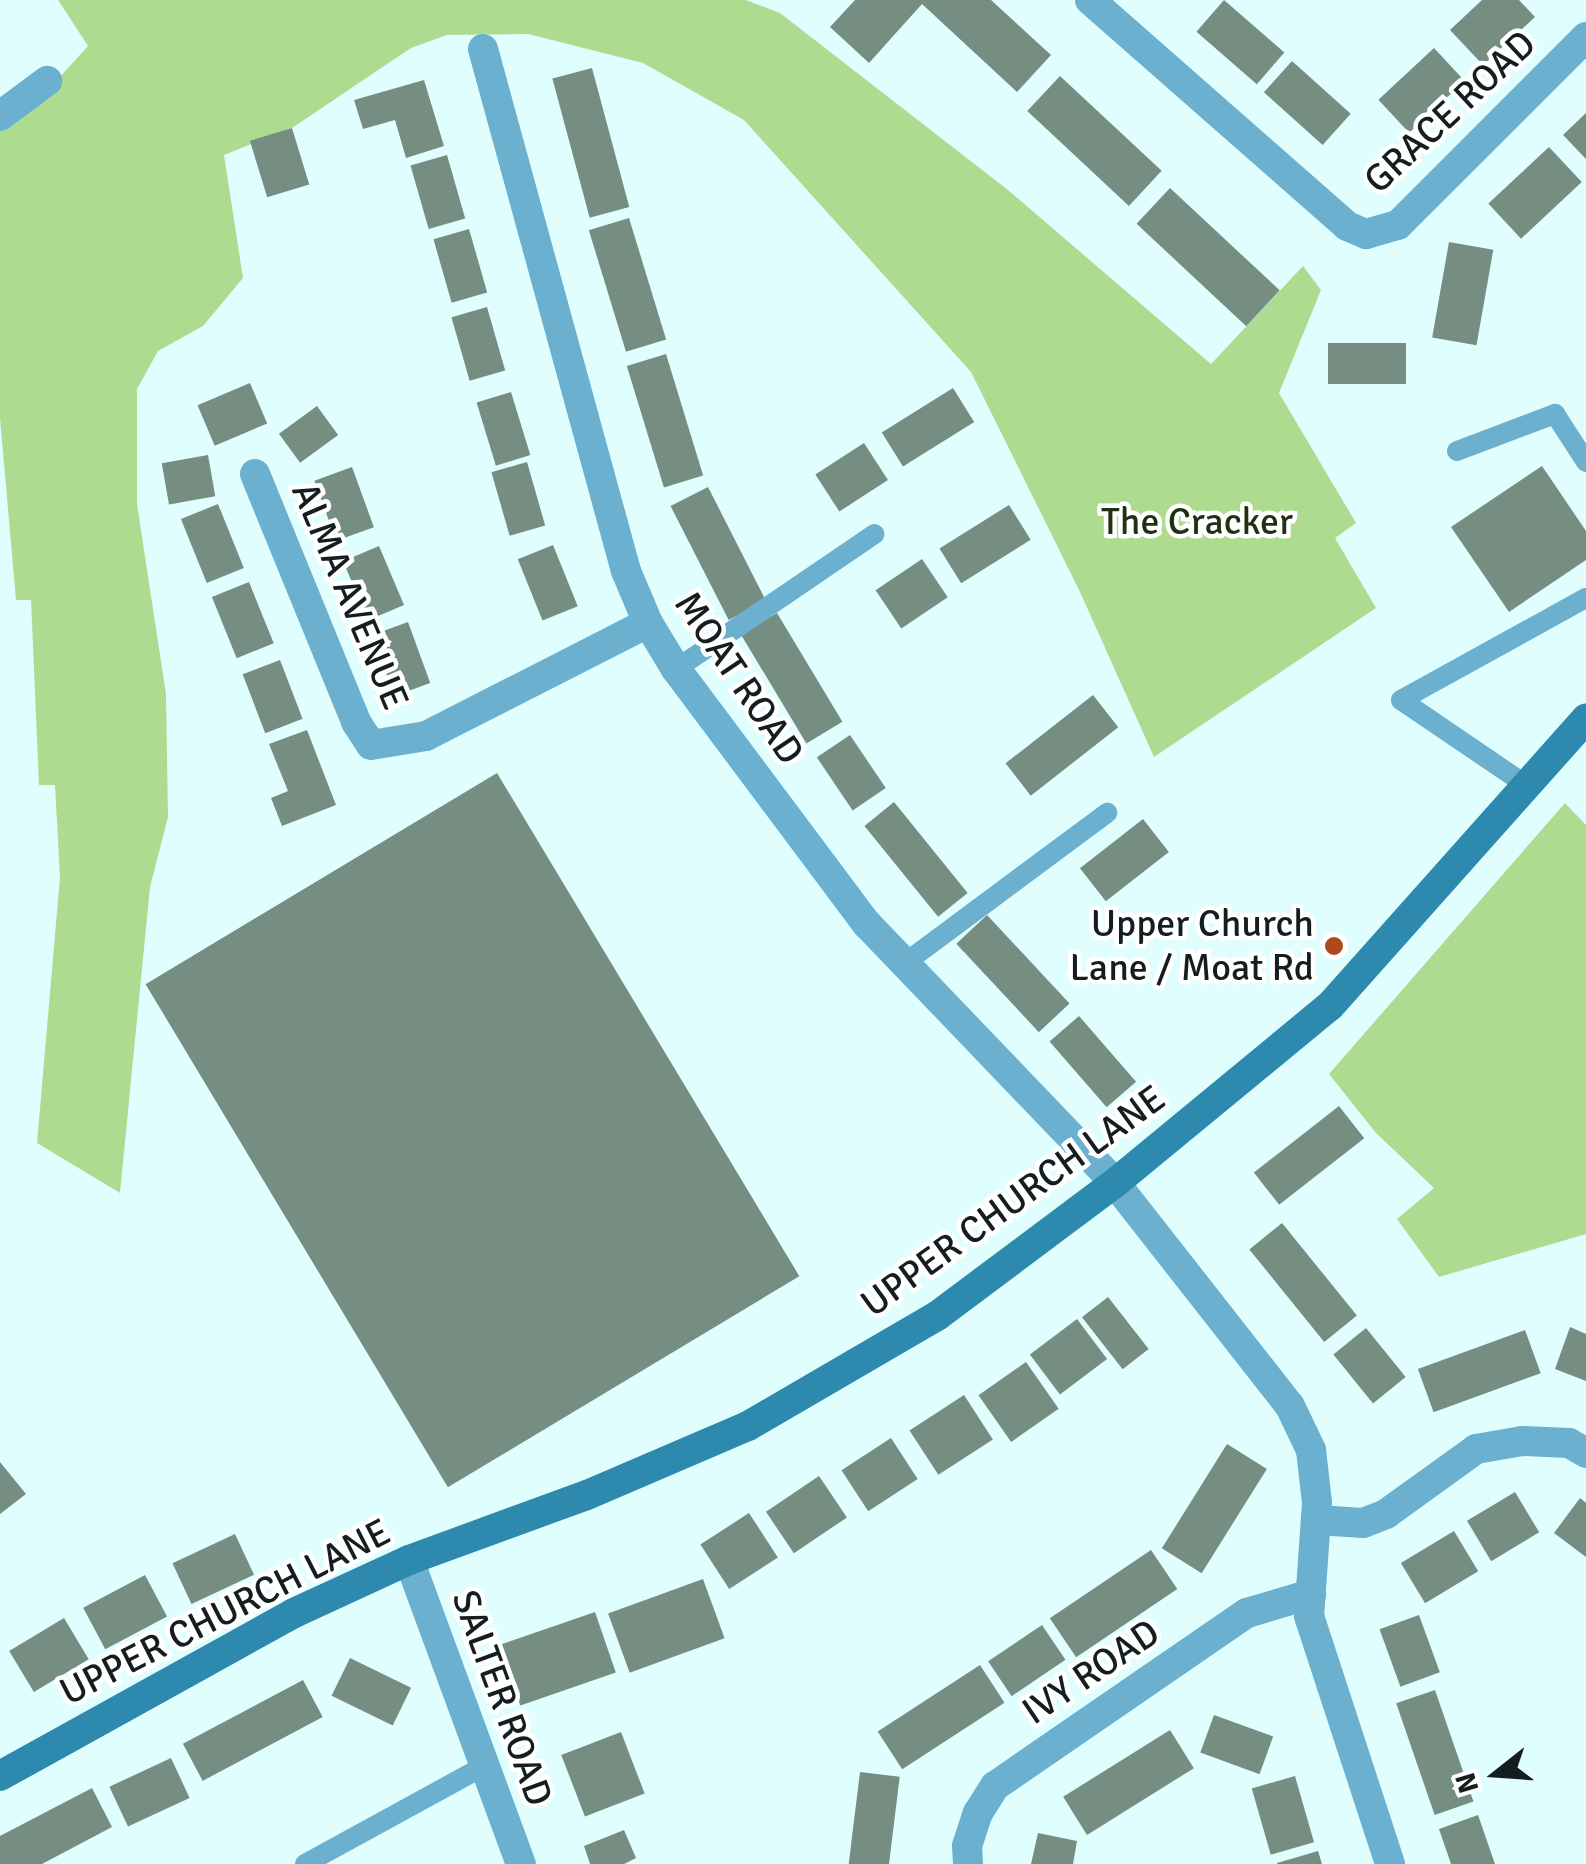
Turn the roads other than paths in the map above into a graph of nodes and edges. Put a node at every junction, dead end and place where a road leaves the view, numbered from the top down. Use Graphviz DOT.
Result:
graph roads {
  1 [pos="1090,0"];
  2 [pos="1586,38"];
  3 [pos="483,50"];
  4 [pos="47,80"];
  5 [pos="0,116"];
  6 [pos="1457,451"];
  7 [pos="1586,462"];
  8 [pos="255,474"];
  9 [pos="875,534"];
  10 [pos="1586,598"];
  11 [pos="648,623"];
  12 [pos="676,669"];
  13 [pos="1586,719"];
  14 [pos="1526,785"];
  15 [pos="1107,813"];
  16 [pos="905,963"];
  17 [pos="1115,1183"];
  18 [pos="1586,1453"];
  19 [pos="1318,1520"];
  20 [pos="409,1560"];
  21 [pos="1311,1594"];
  22 [pos="484,1766"];
  23 [pos="0,1776"];
  24 [pos="305,1864"];
  25 [pos="521,1864"];
  26 [pos="968,1864"];
  27 [pos="1390,1864"];
  1 -- 2 [label="street, GRACE ROAD"];
  3 -- 11 [label="street, MOAT ROAD"];
  4 -- 5 [label="street"];
  6 -- 7 [label="lane"];
  8 -- 11 [label="street, ALMA AVENUE"];
  9 -- 12 [label="lane"];
  10 -- 14 [label="lane"];
  11 -- 12 [label="street, MOAT ROAD"];
  12 -- 16 [label="street, MOAT ROAD"];
  13 -- 14 [label="main road, UPPER CHURCH LANE"];
  14 -- 17 [label="main road, UPPER CHURCH LANE"];
  15 -- 16 [label="lane"];
  16 -- 17 [label="street, MOAT ROAD"];
  17 -- 19 [label="street, MOAT ROAD"];
  17 -- 20 [label="main road, UPPER CHURCH LANE"];
  18 -- 19 [label="street"];
  19 -- 21 [label="street, MOAT ROAD"];
  20 -- 22 [label="street, SALTER ROAD"];
  20 -- 23 [label="main road, UPPER CHURCH LANE"];
  21 -- 26 [label="street, IVY ROAD"];
  21 -- 27 [label="street, MOAT ROAD"];
  22 -- 24 [label="lane"];
  22 -- 25 [label="street, SALTER ROAD"];
}
